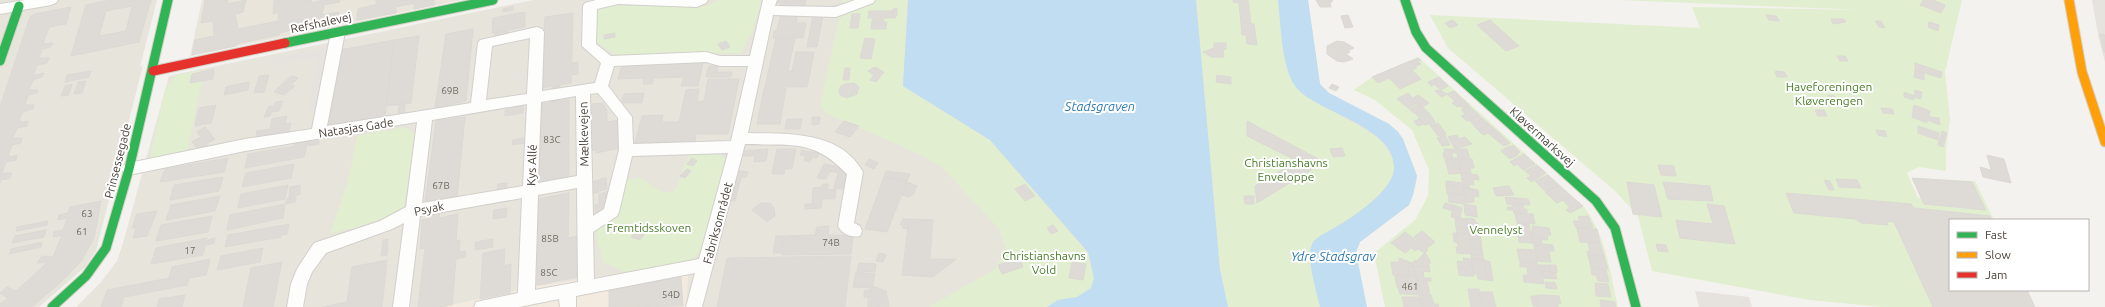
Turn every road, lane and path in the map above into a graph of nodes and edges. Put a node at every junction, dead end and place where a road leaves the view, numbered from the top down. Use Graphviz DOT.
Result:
graph roads {
  1 [pos="51,0"];
  2 [pos="168,0"];
  3 [pos="493,0"];
  4 [pos="615,0"];
  5 [pos="620,0"];
  6 [pos="700,0"];
  7 [pos="868,0"];
  8 [pos="1405,0"];
  9 [pos="2069,0"];
  10 [pos="769,5"];
  11 [pos="19,6"];
  12 [pos="0,9"];
  13 [pos="338,32"];
  14 [pos="0,61"];
  15 [pos="608,61"];
  16 [pos="757,61"];
  17 [pos="153,71"];
  18 [pos="601,87"];
  19 [pos="583,90"];
  20 [pos="534,99"];
  21 [pos="478,108"];
  22 [pos="425,117"];
  23 [pos="318,134"];
  24 [pos="2105,142"];
  25 [pos="738,143"];
  26 [pos="626,150"];
  27 [pos="130,168"];
  28 [pos="584,182"];
  29 [pos="531,192"];
  30 [pos="412,211"];
  31 [pos="586,229"];
  32 [pos="854,231"];
  33 [pos="707,264"];
  34 [pos="586,287"];
  35 [pos="526,298"];
  36 [pos="567,299"];
  37 [pos="52,307"];
  38 [pos="295,307"];
  39 [pos="401,307"];
  40 [pos="482,307"];
  41 [pos="694,307"];
  42 [pos="1636,307"];
  1 -- 11 [label="street"];
  2 -- 17 [label="street, Prinsessegade"];
  3 -- 13 [label="street, Refshalevej"];
  4 -- 15 [label="street"];
  5 -- 6 [label="street"];
  7 -- 10 [label="street"];
  8 -- 42 [label="street, Kløvermarksvej"];
  9 -- 24 [label="street"];
  10 -- 16 [label="street, Fabriksområdet"];
  11 -- 12 [label="street"];
  11 -- 14 [label="street"];
  13 -- 17 [label="street, Refshalevej"];
  13 -- 23 [label="street"];
  15 -- 16 [label="street"];
  15 -- 18 [label="street, Mælkevejen"];
  16 -- 25 [label="street, Fabriksområdet"];
  17 -- 27 [label="street, Prinsessegade"];
  18 -- 19 [label="street, Mælkevejen"];
  18 -- 26 [label="street"];
  19 -- 20 [label="street, Natasjas Gade"];
  19 -- 28 [label="street, Mælkevejen"];
  20 -- 21 [label="street, Natasjas Gade"];
  20 -- 21 [label="street, Kys Allé"];
  20 -- 29 [label="street, Kys Allé"];
  21 -- 22 [label="street, Natasjas Gade"];
  22 -- 23 [label="street, Natasjas Gade"];
  22 -- 30 [label="street"];
  23 -- 27 [label="street, Natasjas Gade"];
  25 -- 26 [label="street"];
  25 -- 32 [label="street"];
  25 -- 33 [label="street, Fabriksområdet"];
  26 -- 31 [label="street"];
  27 -- 37 [label="street, Prinsessegade"];
  28 -- 29 [label="street, Psyak"];
  28 -- 31 [label="street, Mælkevejen"];
  29 -- 30 [label="street, Psyak"];
  29 -- 35 [label="street, Kys Allé"];
  30 -- 38 [label="street, Psyak"];
  30 -- 39 [label="street"];
  31 -- 34 [label="street, Mælkevejen"];
  33 -- 34 [label="street"];
  33 -- 41 [label="street, Fabriksområdet"];
  34 -- 36 [label="street"];
  35 -- 36 [label="street"];
  35 -- 40 [label="street"];
}
